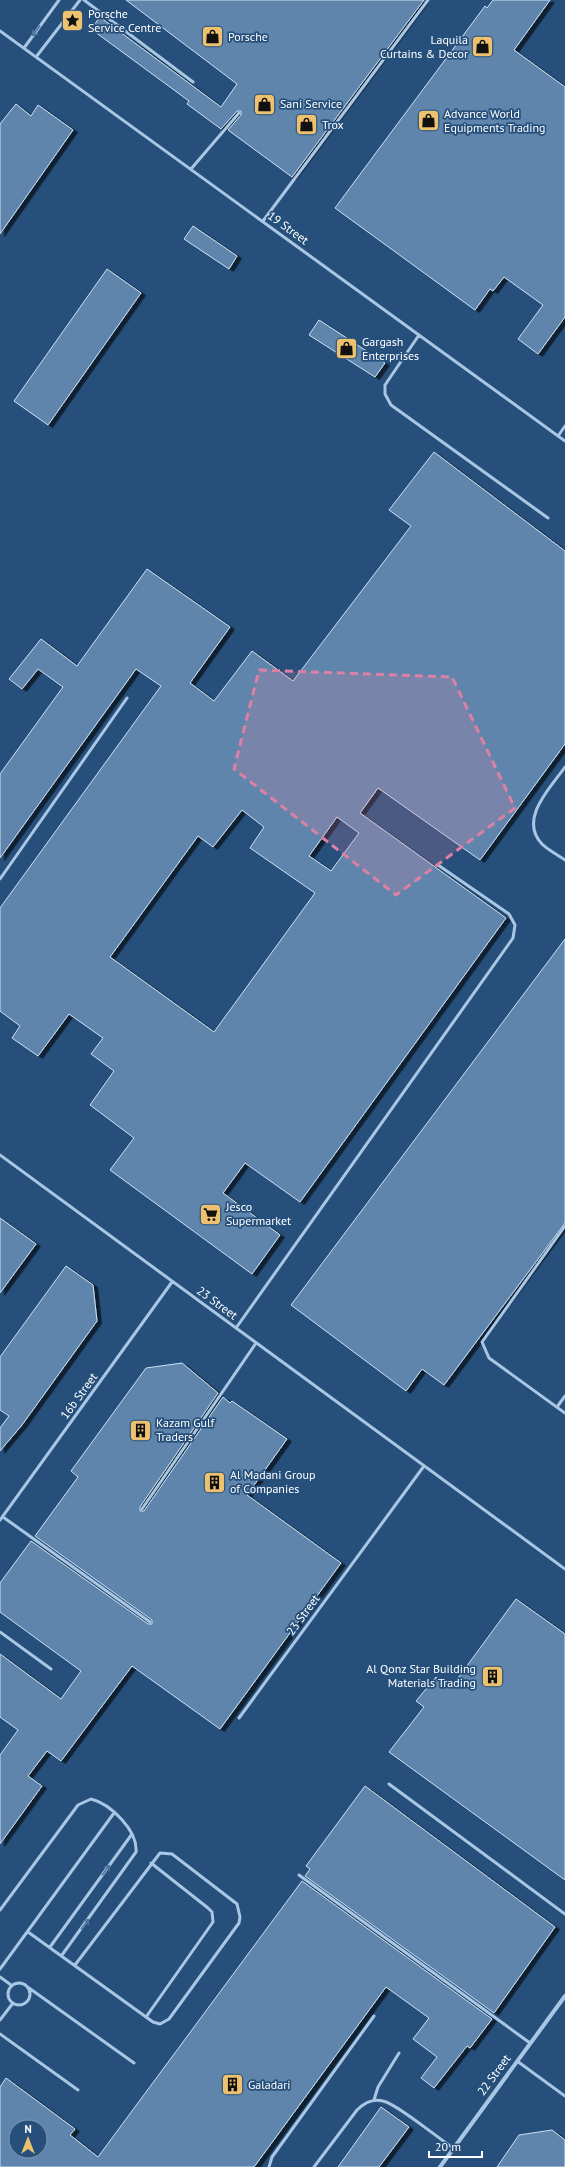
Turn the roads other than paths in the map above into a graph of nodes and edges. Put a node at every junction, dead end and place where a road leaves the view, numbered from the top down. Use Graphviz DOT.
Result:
graph roads {
  1 [pos="59,0"];
  2 [pos="80,0"];
  3 [pos="84,0"];
  4 [pos="428,0"];
  5 [pos="0,31"];
  6 [pos="24,48"];
  7 [pos="36,57"];
  8 [pos="192,82"];
  9 [pos="239,113"];
  10 [pos="191,169"];
  11 [pos="263,221"];
  12 [pos="419,335"];
  13 [pos="565,426"];
  14 [pos="558,436"];
  15 [pos="565,440"];
  16 [pos="548,518"];
  17 [pos="128,698"];
  18 [pos="565,767"];
  19 [pos="565,860"];
  20 [pos="438,865"];
  21 [pos="0,879"];
  22 [pos="0,1155"];
  23 [pos="565,1226"];
  24 [pos="172,1282"];
  25 [pos="236,1328"];
  26 [pos="256,1343"];
  27 [pos="565,1396"];
  28 [pos="557,1407"];
  29 [pos="565,1413"];
  30 [pos="424,1466"];
  31 [pos="142,1509"];
  32 [pos="3,1517"];
  33 [pos="0,1520"];
  34 [pos="565,1569"];
  35 [pos="150,1622"];
  36 [pos="0,1632"];
  37 [pos="51,1670"];
  38 [pos="239,1718"];
  39 [pos="389,1784"];
  40 [pos="114,1813"];
  41 [pos="132,1834"];
  42 [pos="151,1863"];
  43 [pos="299,1875"];
  44 [pos="0,1910"];
  45 [pos="565,1914"];
  46 [pos="28,1932"];
  47 [pos="50,1947"];
  48 [pos="62,1955"];
  49 [pos="75,1965"];
  50 [pos="0,1969"];
  51 [pos="0,1977"];
  52 [pos="11,1985"];
  53 [pos="29,1988"];
  54 [pos="565,1996"];
  55 [pos="13,2003"];
  56 [pos="146,2016"];
  57 [pos="374,2016"];
  58 [pos="0,2020"];
  59 [pos="0,2034"];
  60 [pos="530,2043"];
  61 [pos="399,2052"];
  62 [pos="517,2061"];
  63 [pos="134,2062"];
  64 [pos="78,2090"];
  65 [pos="565,2096"];
  66 [pos="374,2100"];
  67 [pos="453,2148"];
  68 [pos="269,2167"];
  69 [pos="314,2167"];
  70 [pos="440,2167"];
  1 -- 6 [label="lane, one-way"];
  2 -- 7 [label="lane"];
  3 -- 8 [label="lane"];
  4 -- 11 [label="lane"];
  5 -- 6 [label="lane, 19 Street"];
  6 -- 7 [label="lane, 19 Street"];
  7 -- 10 [label="lane, 19 Street"];
  9 -- 10 [label="lane"];
  10 -- 11 [label="lane, 19 Street"];
  11 -- 12 [label="lane, 19 Street"];
  12 -- 14 [label="lane, 19 Street"];
  12 -- 16 [label="lane"];
  13 -- 14 [label="lane"];
  14 -- 15 [label="lane, 19 Street"];
  17 -- 21 [label="lane"];
  18 -- 19 [label="lane"];
  20 -- 25 [label="lane"];
  22 -- 24 [label="lane, 23 Street"];
  23 -- 28 [label="lane"];
  24 -- 25 [label="lane, 23 Street"];
  24 -- 32 [label="lane, 16b Street"];
  25 -- 26 [label="lane, 23 Street"];
  26 -- 30 [label="lane, 23 Street"];
  26 -- 31 [label="lane"];
  27 -- 28 [label="lane"];
  28 -- 29 [label="lane"];
  30 -- 34 [label="lane, 23 Street"];
  30 -- 38 [label="lane, 23 Street"];
  32 -- 33 [label="lane, 16b Street"];
  32 -- 35 [label="lane"];
  36 -- 37 [label="lane"];
  39 -- 45 [label="lane"];
  40 -- 41 [label="lane"];
  40 -- 44 [label="lane"];
  40 -- 46 [label="lane"];
  47 -- 41 [label="lane, one-way"];
  48 -- 41 [label="lane, one-way"];
  42 -- 49 [label="lane"];
  42 -- 56 [label="lane"];
  42 -- 56 [label="lane"];
  43 -- 60 [label="lane"];
  46 -- 47 [label="lane"];
  46 -- 50 [label="lane"];
  47 -- 48 [label="lane"];
  48 -- 49 [label="lane"];
  49 -- 56 [label="lane"];
  51 -- 52 [label="lane"];
  52 -- 53 [label="lane"];
  52 -- 55 [label="lane"];
  53 -- 55 [label="lane"];
  53 -- 63 [label="lane"];
  54 -- 60 [label="street, 22 Street"];
  55 -- 58 [label="lane"];
  57 -- 68 [label="lane"];
  59 -- 64 [label="lane"];
  60 -- 62 [label="street, 22 Street"];
  61 -- 66 [label="lane"];
  62 -- 65 [label="lane"];
  62 -- 67 [label="street, 22 Street"];
  66 -- 67 [label="lane"];
  66 -- 69 [label="lane"];
  67 -- 70 [label="street, 22 Street"];
}
